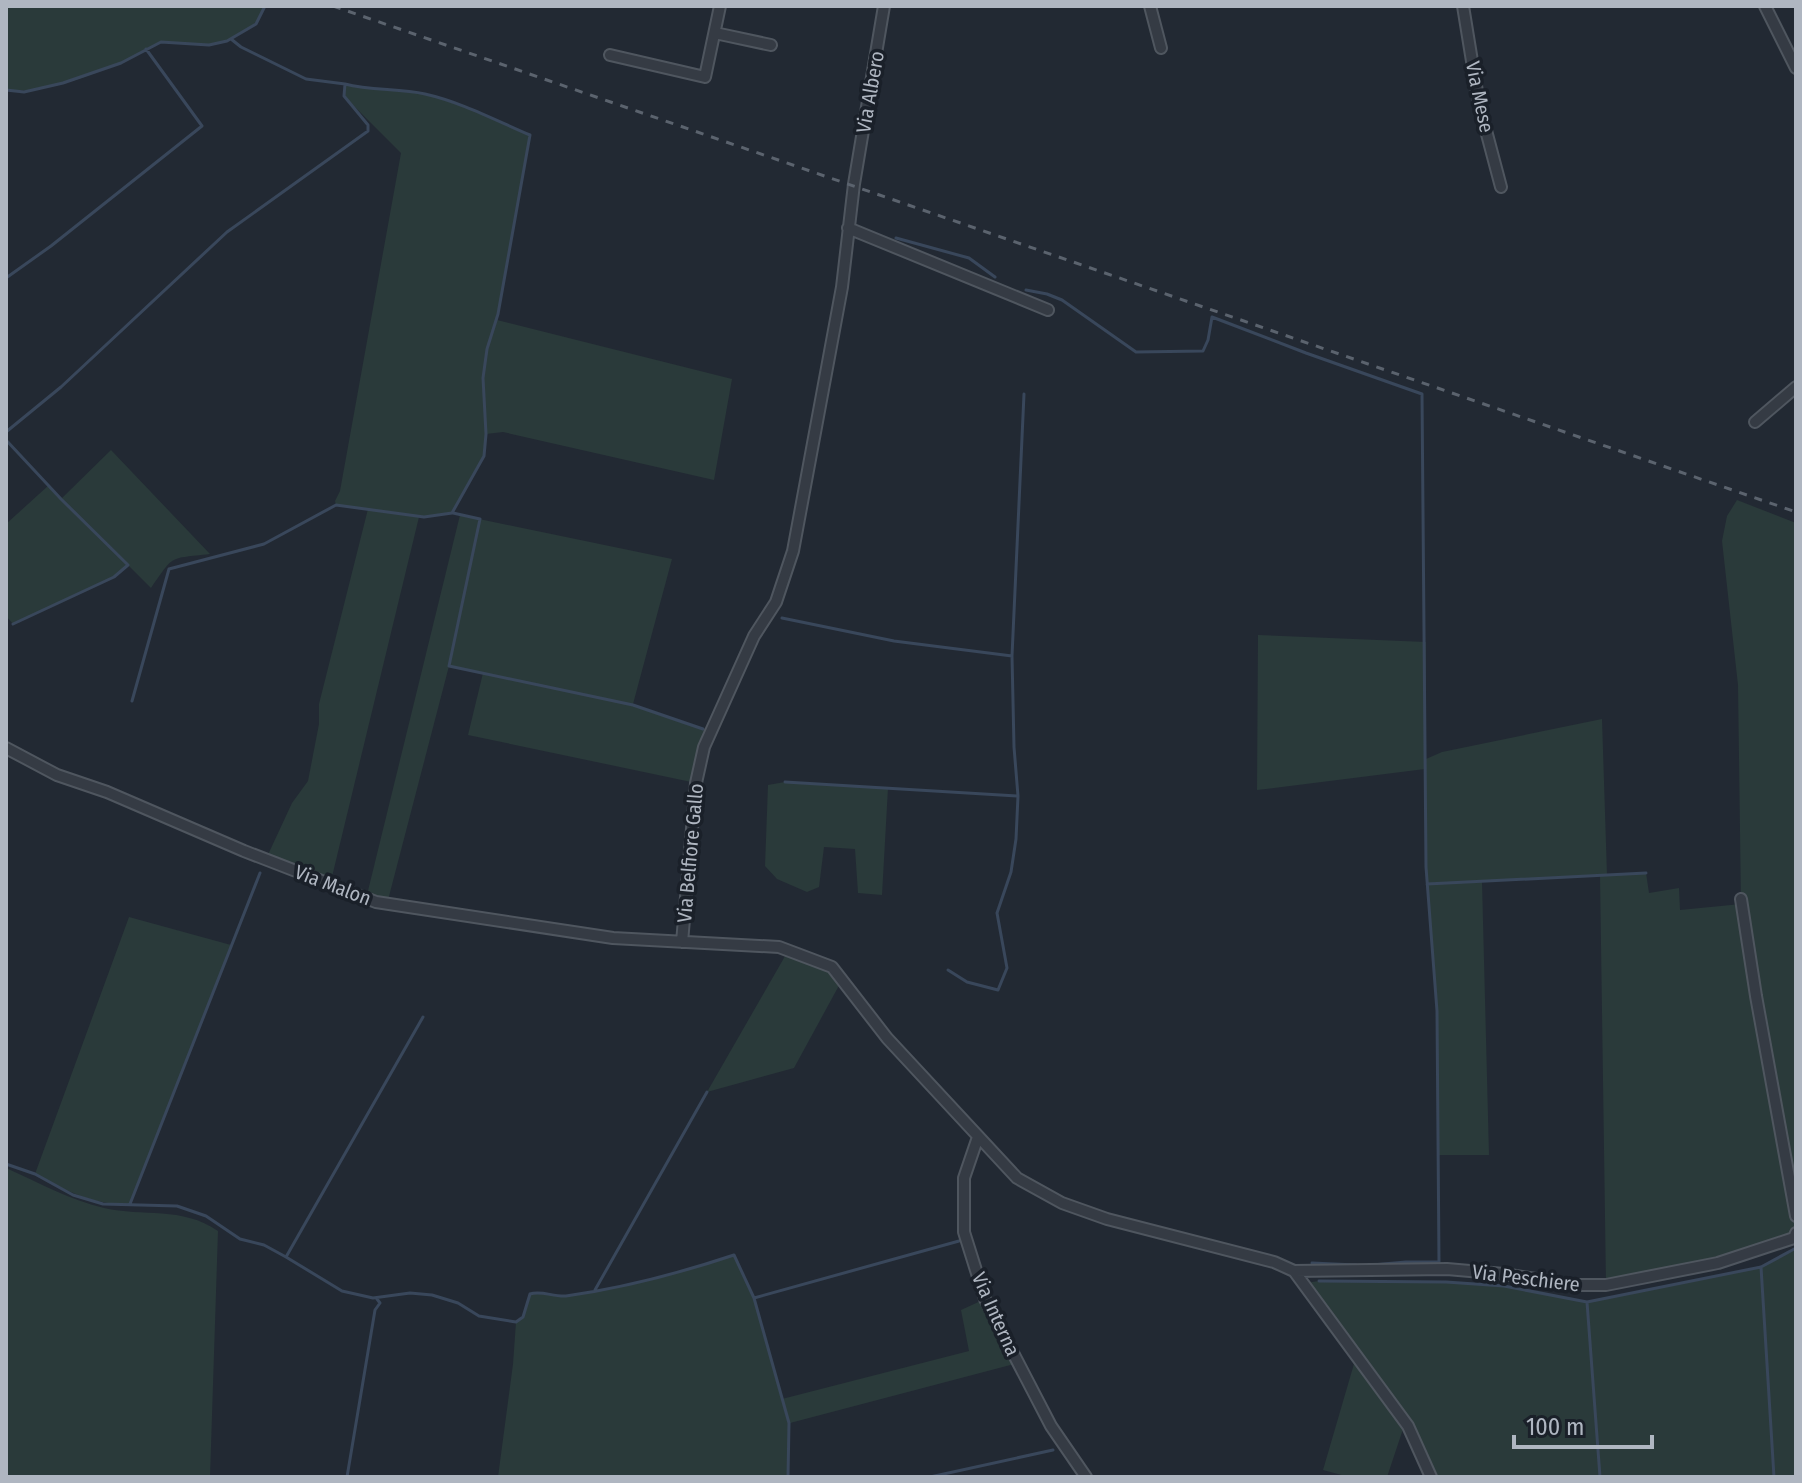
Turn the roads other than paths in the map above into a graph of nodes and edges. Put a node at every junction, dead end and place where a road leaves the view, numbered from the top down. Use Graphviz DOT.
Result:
graph roads {
  1 [pos="720,6"];
  2 [pos="884,6"];
  3 [pos="1150,6"];
  4 [pos="1463,6"];
  5 [pos="1765,6"];
  6 [pos="715,33"];
  7 [pos="771,45"];
  8 [pos="1161,48"];
  9 [pos="610,55"];
  10 [pos="1796,68"];
  11 [pos="855,178"];
  12 [pos="1501,187"];
  13 [pos="848,228"];
  14 [pos="1048,310"];
  15 [pos="1796,387"];
  16 [pos="1755,422"];
  17 [pos="6,748"];
  18 [pos="1741,899"];
  19 [pos="682,942"];
  20 [pos="978,1137"];
  21 [pos="1796,1216"];
  22 [pos="1796,1233"];
  23 [pos="1274,1262"];
  24 [pos="1294,1271"];
  25 [pos="1086,1477"];
  26 [pos="1431,1477"];
  1 -- 6 [label="street"];
  2 -- 11 [label="street, Via Albero"];
  3 -- 8 [label="street"];
  4 -- 12 [label="street, Via Mese"];
  5 -- 10 [label="street"];
  6 -- 7 [label="street"];
  6 -- 9 [label="street"];
  11 -- 13 [label="street, Via Belfiore Gallo"];
  13 -- 14 [label="street"];
  13 -- 19 [label="street, Via Belfiore Gallo"];
  15 -- 16 [label="street"];
  17 -- 19 [label="street, Via Malon"];
  18 -- 21 [label="street"];
  19 -- 20 [label="street, Via Belfiore Gallo"];
  20 -- 23 [label="street, Via Belfiore Gallo"];
  20 -- 25 [label="street, Via Interna"];
  22 -- 24 [label="street, Via Peschiere"];
  23 -- 24 [label="street, Via Peschiere"];
  24 -- 26 [label="street, Via Peschiere"];
}
